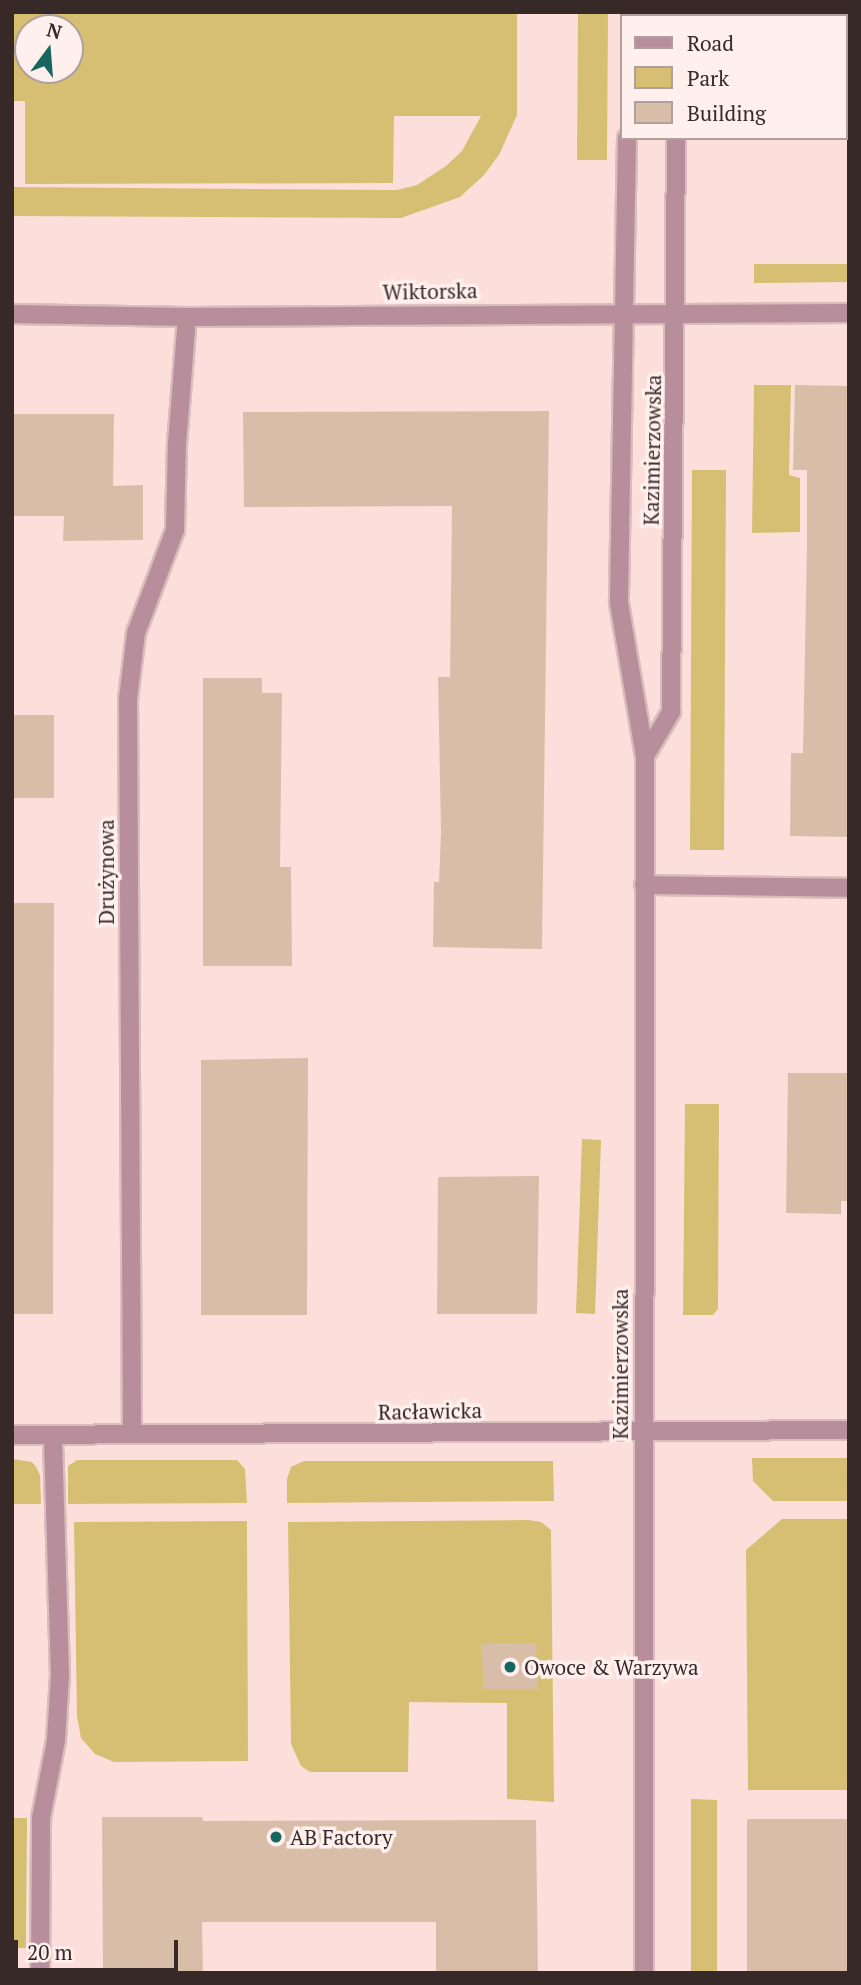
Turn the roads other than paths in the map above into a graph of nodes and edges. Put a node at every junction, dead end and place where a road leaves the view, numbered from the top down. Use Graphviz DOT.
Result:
graph roads {
  1 [pos="626,140"];
  2 [pos="676,140"];
  3 [pos="624,313"];
  4 [pos="675,313"];
  5 [pos="849,313"];
  6 [pos="12,314"];
  7 [pos="187,317"];
  8 [pos="645,756"];
  9 [pos="644,885"];
  10 [pos="849,888"];
  11 [pos="643,1430"];
  12 [pos="849,1430"];
  13 [pos="132,1434"];
  14 [pos="12,1435"];
  15 [pos="53,1435"];
  16 [pos="40,1973"];
  17 [pos="644,1973"];
  1 -- 3 [label="street, Kazimierzowska"];
  2 -- 4 [label="street, Kazimierzowska"];
  3 -- 4 [label="street, Wiktorska"];
  3 -- 7 [label="street, Wiktorska"];
  3 -- 8 [label="street, Kazimierzowska"];
  4 -- 5 [label="street, Wiktorska"];
  4 -- 8 [label="street, Kazimierzowska"];
  6 -- 7 [label="street, Wiktorska"];
  7 -- 13 [label="street, Drużynowa"];
  8 -- 9 [label="street, Kazimierzowska"];
  9 -- 10 [label="street"];
  9 -- 11 [label="street, Kazimierzowska"];
  11 -- 12 [label="street, Racławicka"];
  11 -- 13 [label="street, Racławicka"];
  11 -- 17 [label="street, Kazimierzowska"];
  13 -- 15 [label="street, Racławicka"];
  14 -- 15 [label="street, Racławicka"];
  15 -- 16 [label="street"];
}
